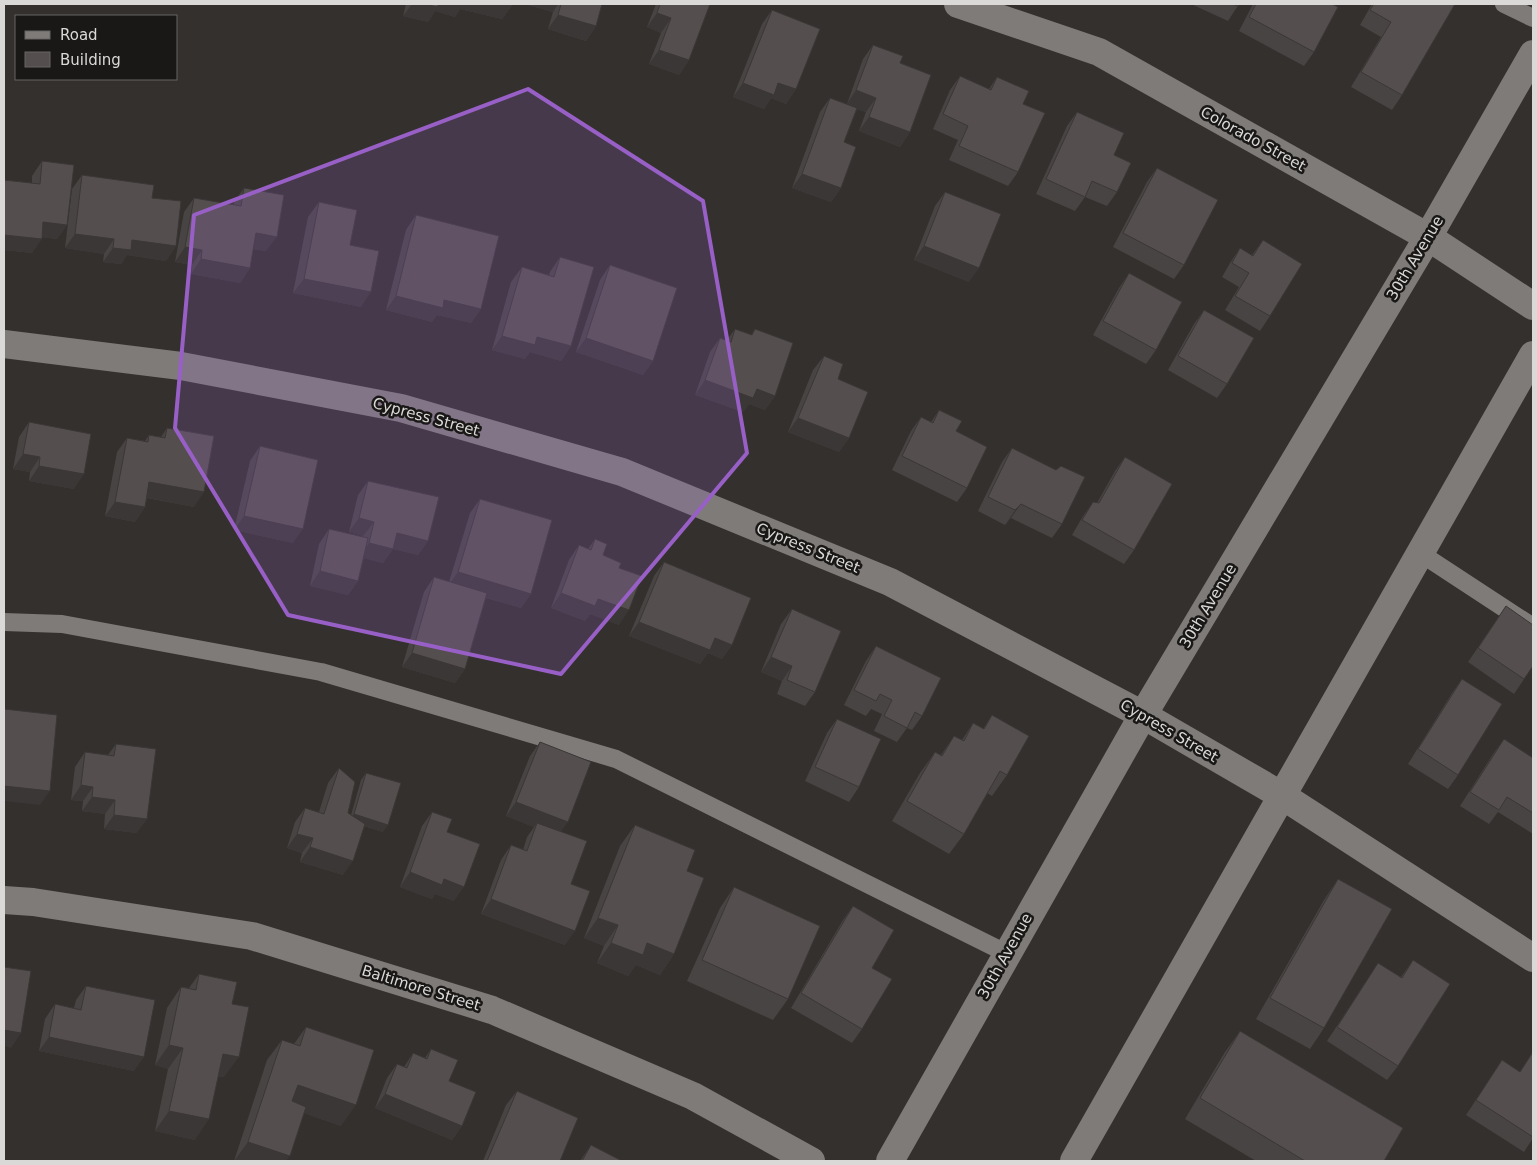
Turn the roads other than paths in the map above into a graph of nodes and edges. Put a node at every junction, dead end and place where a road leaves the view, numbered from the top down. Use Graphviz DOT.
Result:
graph roads {
  1 [pos="958,4"];
  2 [pos="1504,4"];
  3 [pos="1533,18"];
  4 [pos="1533,54"];
  5 [pos="1428,237"];
  6 [pos="1533,306"];
  7 [pos="4,344"];
  8 [pos="1533,355"];
  9 [pos="1420,554"];
  10 [pos="4,622"];
  11 [pos="1533,627"];
  12 [pos="1143,715"];
  13 [pos="1281,795"];
  14 [pos="4,900"];
  15 [pos="1006,953"];
  16 [pos="1533,958"];
  17 [pos="811,1161"];
  18 [pos="890,1161"];
  19 [pos="1074,1161"];
  1 -- 5 [label="street, Colorado Street"];
  2 -- 3 [label="lane"];
  4 -- 5 [label="street, 30th Avenue"];
  5 -- 6 [label="street, Colorado Street"];
  5 -- 12 [label="street, 30th Avenue"];
  7 -- 12 [label="street, Cypress Street"];
  8 -- 9 [label="street"];
  9 -- 11 [label="lane"];
  9 -- 13 [label="street"];
  10 -- 15 [label="lane"];
  12 -- 13 [label="street, Cypress Street"];
  12 -- 15 [label="street, 30th Avenue"];
  13 -- 16 [label="street, Cypress Street"];
  13 -- 19 [label="street"];
  14 -- 17 [label="street, Baltimore Street"];
  15 -- 18 [label="street, 30th Avenue"];
}
